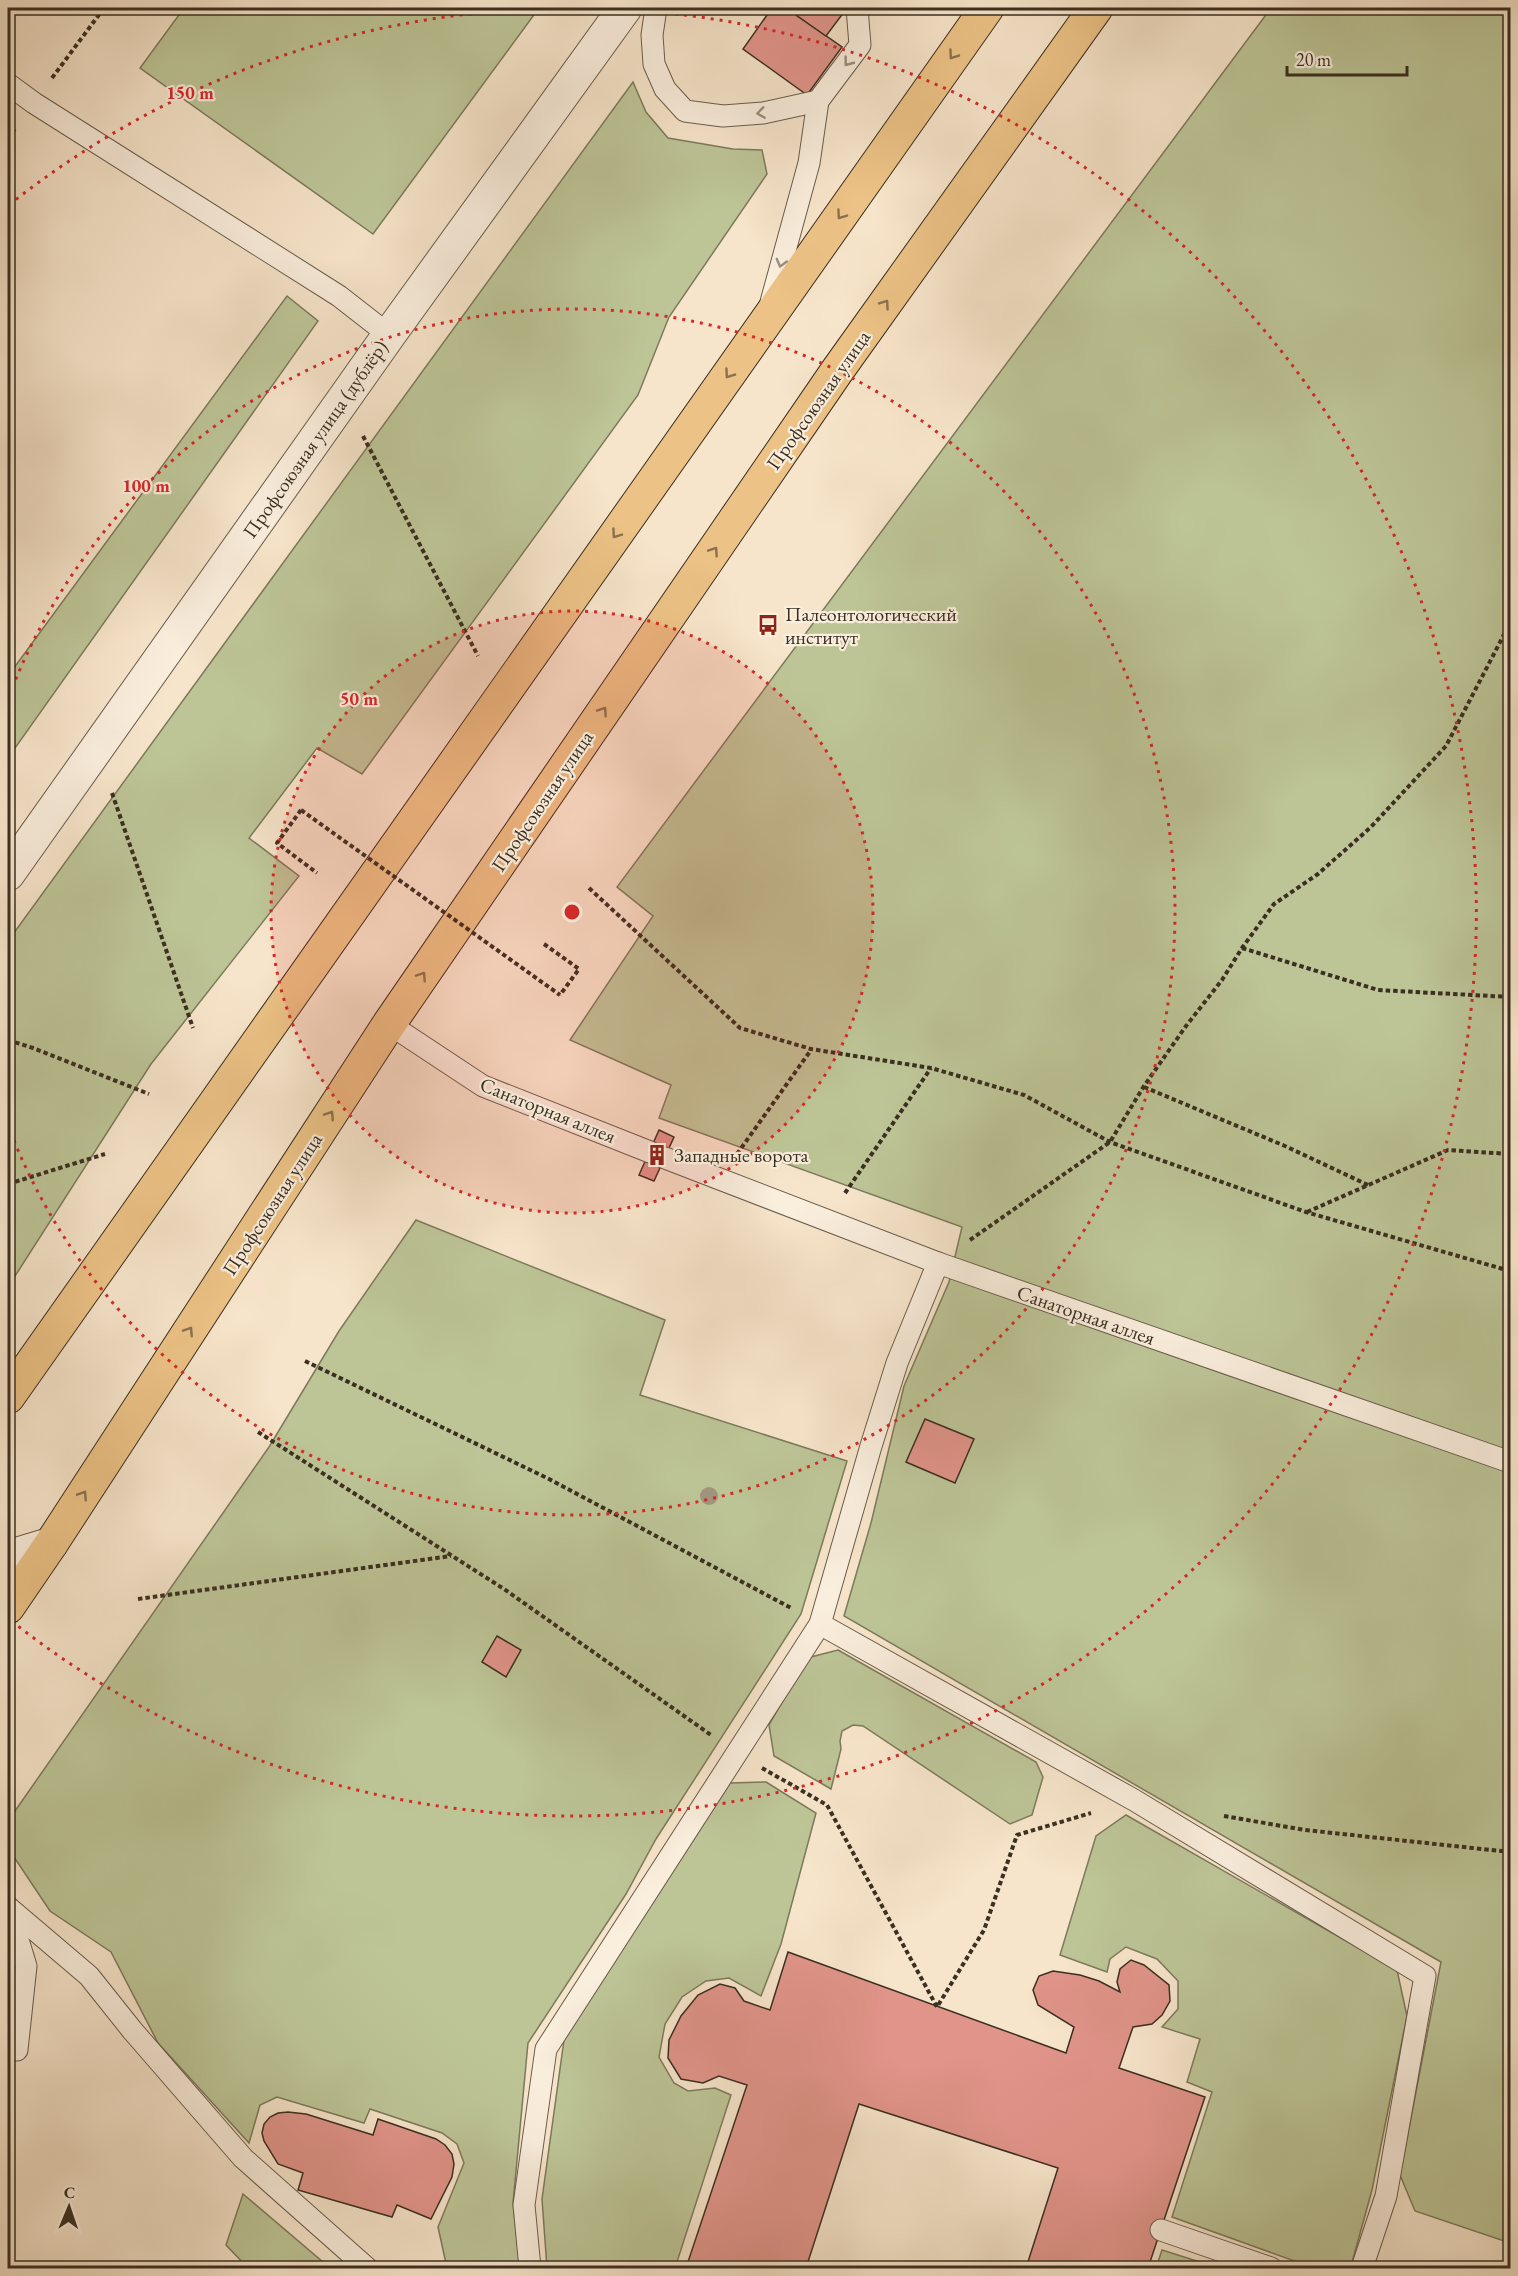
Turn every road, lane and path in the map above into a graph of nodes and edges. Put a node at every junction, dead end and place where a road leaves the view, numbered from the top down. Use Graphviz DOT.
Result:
graph roads {
  1 [pos="104,8"];
  2 [pos="626,8"];
  3 [pos="656,8"];
  4 [pos="857,8"];
  5 [pos="987,8"];
  6 [pos="1096,8"];
  7 [pos="8,84"];
  8 [pos="818,101"];
  9 [pos="34,103"];
  10 [pos="8,139"];
  11 [pos="766,322"];
  12 [pos="388,335"];
  13 [pos="361,433"];
  14 [pos="1510,623"];
  15 [pos="478,656"];
  16 [pos="96,747"];
  17 [pos="8,873"];
  18 [pos="317,873"];
  19 [pos="589,888"];
  20 [pos="544,944"];
  21 [pos="1242,948"];
  22 [pos="1510,997"];
  23 [pos="389,1024"];
  24 [pos="193,1028"];
  25 [pos="8,1040"];
  26 [pos="811,1049"];
  27 [pos="931,1068"];
  28 [pos="1143,1086"];
  29 [pos="149,1094"];
  30 [pos="1110,1142"];
  31 [pos="105,1154"];
  32 [pos="1510,1154"];
  33 [pos="720,1179"];
  34 [pos="8,1184"];
  35 [pos="1368,1185"];
  36 [pos="1306,1212"];
  37 [pos="826,1220"];
  38 [pos="938,1263"];
  39 [pos="1510,1271"];
  40 [pos="305,1361"];
  41 [pos="8,1397"];
  42 [pos="258,1432"];
  43 [pos="1510,1462"];
  44 [pos="51,1544"];
  45 [pos="452,1556"];
  46 [pos="8,1557"];
  47 [pos="138,1599"];
  48 [pos="8,1607"];
  49 [pos="820,1624"];
  50 [pos="737,1754"];
  51 [pos="1134,1800"];
  52 [pos="1214,1814"];
  53 [pos="1510,1852"];
  54 [pos="8,1907"];
  55 [pos="17,2050"];
  56 [pos="1161,2230"];
  57 [pos="367,2268"];
  58 [pos="530,2268"];
  59 [pos="1271,2268"];
  60 [pos="1362,2268"];
  1 -- 9 [label="path"];
  2 -- 12 [label="street, Профсоюзная улица (дублёр)"];
  8 -- 3 [label="lane, one-way"];
  4 -- 8 [label="lane, one-way"];
  5 -- 11 [label="main road, one-way"];
  23 -- 6 [label="main road, Профсоюзная улица, one-way"];
  7 -- 9 [label="lane"];
  8 -- 11 [label="lane, one-way"];
  9 -- 10 [label="path"];
  9 -- 12 [label="lane"];
  11 -- 41 [label="main road, one-way"];
  12 -- 16 [label="street, Профсоюзная улица (дублёр)"];
  13 -- 15 [label="path"];
  14 -- 21 [label="path"];
  16 -- 17 [label="street, Профсоюзная улица (дублёр)"];
  16 -- 24 [label="path"];
  18 -- 20 [label="path, bridge"];
  19 -- 26 [label="path"];
  21 -- 22 [label="path"];
  21 -- 28 [label="path"];
  23 -- 33 [label="lane, Санаторная аллея"];
  44 -- 23 [label="main road, Профсоюзная улица, one-way"];
  25 -- 29 [label="path"];
  26 -- 27 [label="path"];
  26 -- 33 [label="path"];
  27 -- 30 [label="path"];
  27 -- 37 [label="path"];
  28 -- 30 [label="path"];
  28 -- 35 [label="path"];
  30 -- 36 [label="path"];
  30 -- 38 [label="path"];
  31 -- 34 [label="path"];
  32 -- 35 [label="path"];
  33 -- 37 [label="lane, Санаторная аллея"];
  35 -- 36 [label="path"];
  36 -- 39 [label="path"];
  37 -- 38 [label="lane, Санаторная аллея"];
  38 -- 43 [label="lane, Санаторная аллея"];
  38 -- 49 [label="lane"];
  40 -- 49 [label="path"];
  42 -- 45 [label="path"];
  44 -- 46 [label="street"];
  44 -- 48 [label="main road, Профсоюзная улица"];
  45 -- 47 [label="path"];
  45 -- 50 [label="path"];
  49 -- 50 [label="lane"];
  49 -- 51 [label="lane"];
  50 -- 51 [label="path"];
  50 -- 58 [label="lane"];
  51 -- 60 [label="lane"];
  52 -- 53 [label="path"];
  54 -- 55 [label="lane"];
  54 -- 57 [label="lane"];
  56 -- 59 [label="lane"];
}
